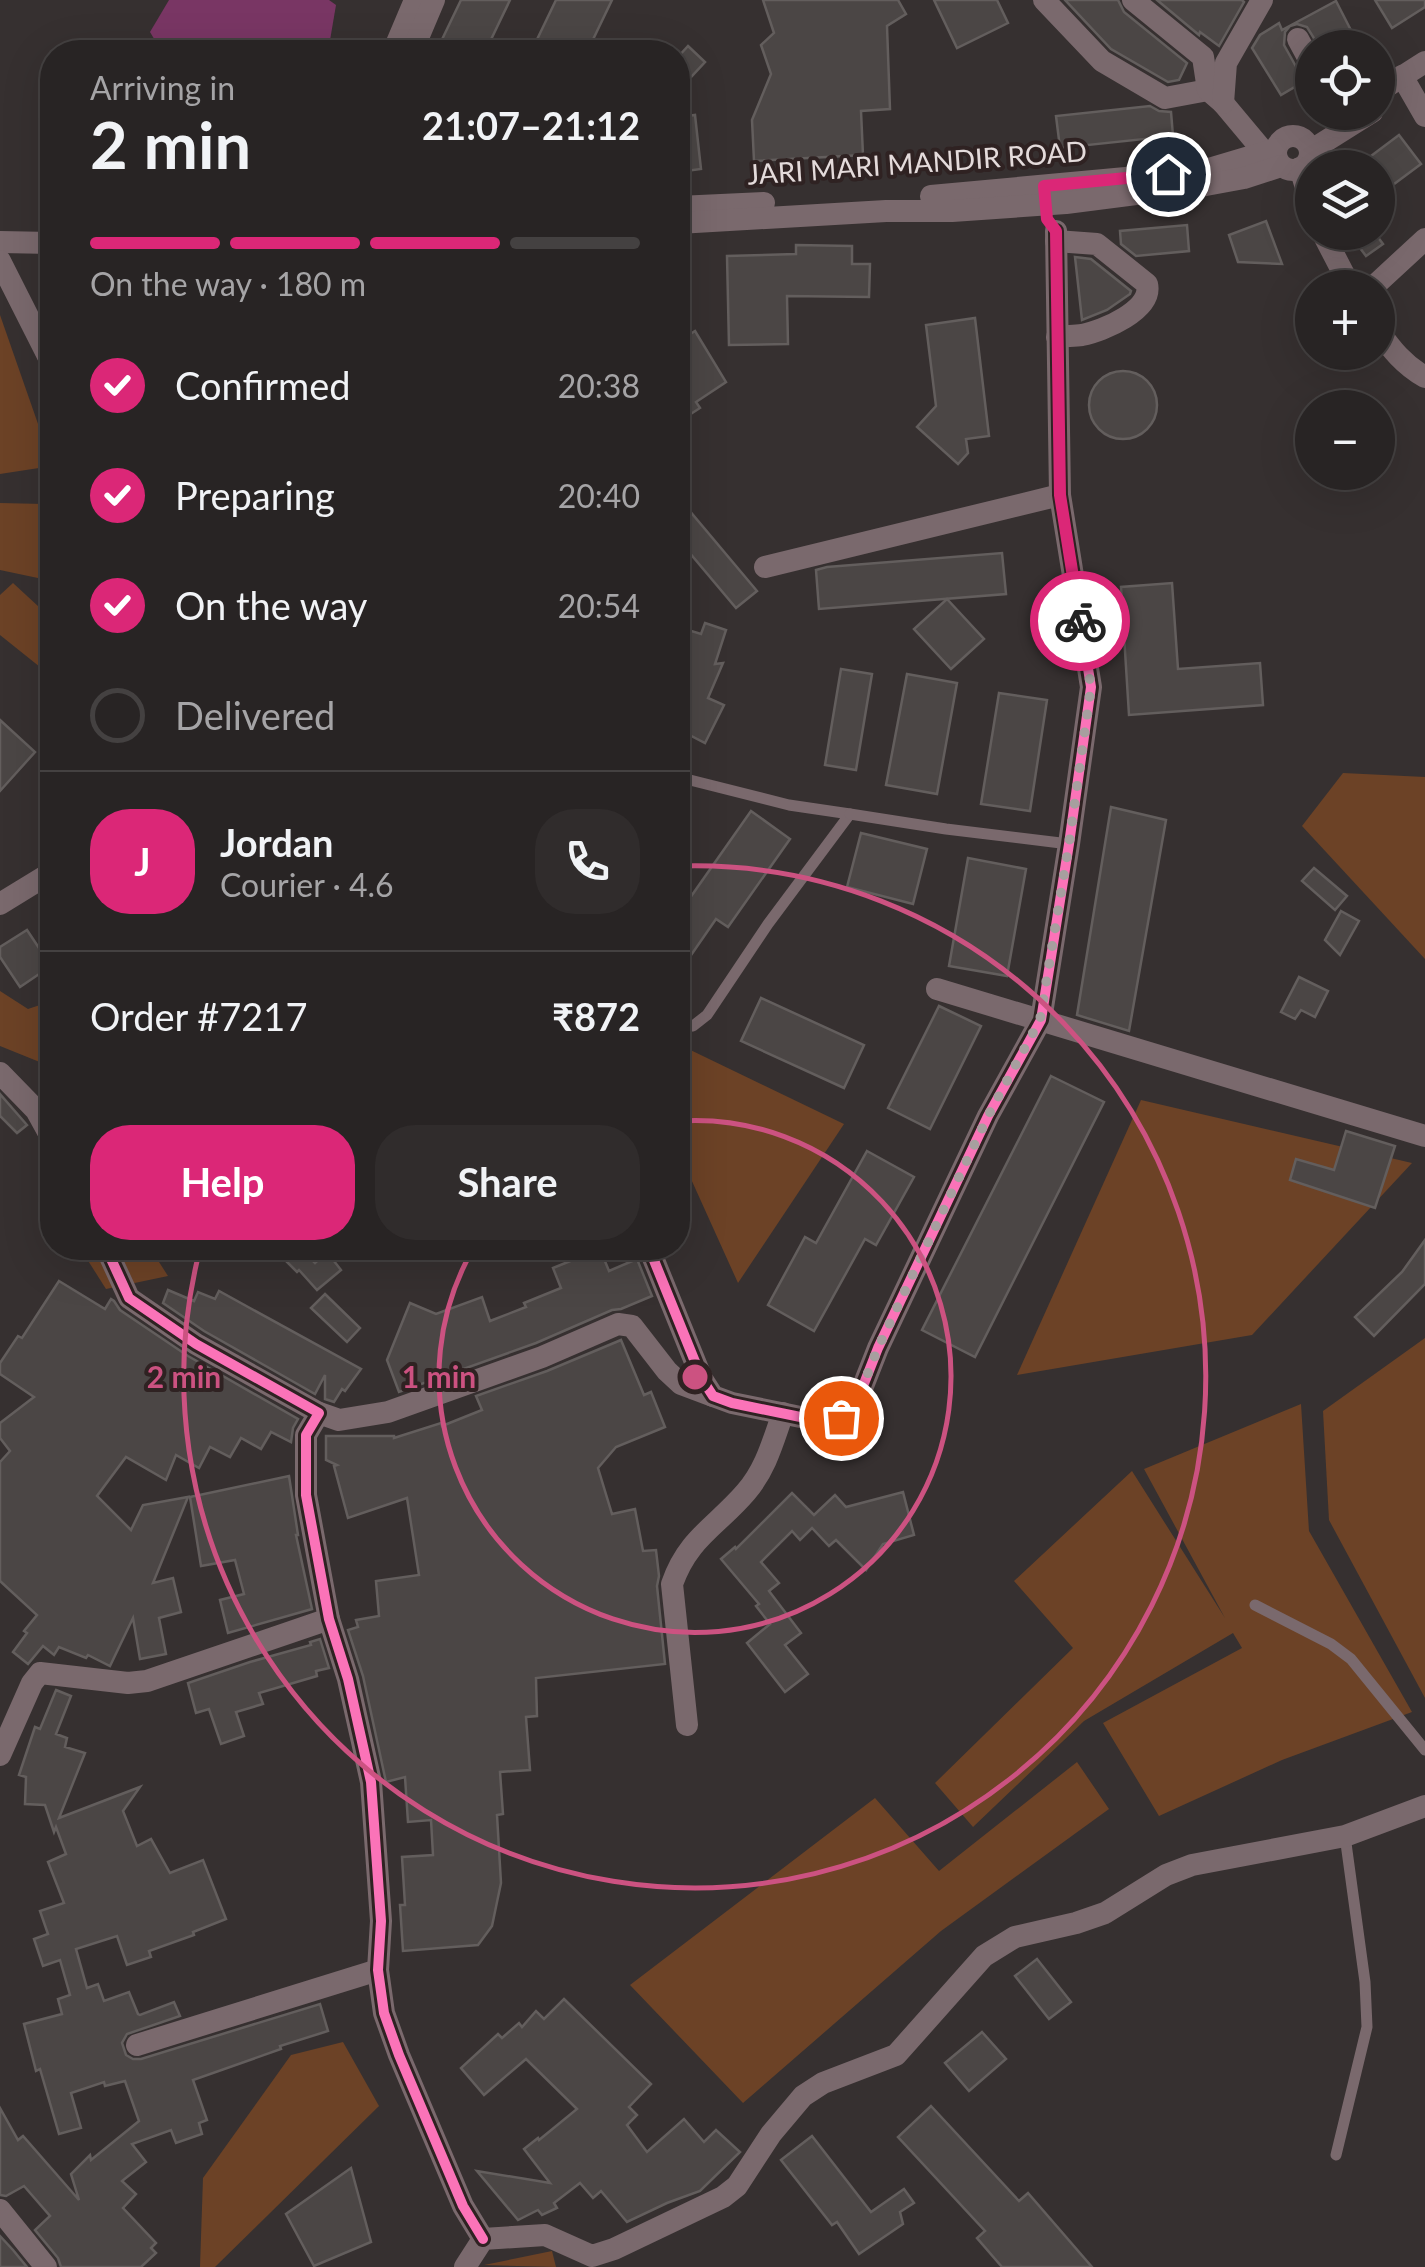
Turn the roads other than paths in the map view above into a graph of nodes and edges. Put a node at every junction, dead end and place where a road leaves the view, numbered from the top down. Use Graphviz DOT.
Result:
graph roads {
  1 [pos="415,0"];
  2 [pos="434,0"];
  3 [pos="1044,0"];
  4 [pos="1133,0"];
  5 [pos="1144,0"];
  6 [pos="1262,0"];
  7 [pos="399,40"];
  8 [pos="417,40"];
  9 [pos="1226,62"];
  10 [pos="1425,62"];
  11 [pos="1412,82"];
  12 [pos="1215,97"];
  13 [pos="1425,116"];
  14 [pos="1321,130"];
  15 [pos="1337,130"];
  16 [pos="1289,154"];
  17 [pos="1295,168"];
  18 [pos="1055,194"];
  19 [pos="690,207"];
  20 [pos="760,210"];
  21 [pos="690,221"];
  22 [pos="1056,236"];
  23 [pos="1425,240"];
  24 [pos="0,242"];
  25 [pos="40,242"];
  26 [pos="0,261"];
  27 [pos="1392,270"];
  28 [pos="1058,336"];
  29 [pos="40,340"];
  30 [pos="1395,353"];
  31 [pos="1425,377"];
  32 [pos="1060,495"];
  33 [pos="765,567"];
  34 [pos="690,779"];
  35 [pos="850,814"];
  36 [pos="1069,844"];
  37 [pos="40,879"];
  38 [pos="0,904"];
  39 [pos="937,989"];
  40 [pos="1040,1020"];
  41 [pos="690,1026"];
  42 [pos="0,1073"];
  43 [pos="40,1118"];
  44 [pos="1425,1136"];
  45 [pos="112,1260"];
  46 [pos="655,1260"];
  47 [pos="714,1396"];
  48 [pos="318,1413"];
  49 [pos="784,1413"];
  50 [pos="1255,1605"];
  51 [pos="329,1619"];
  52 [pos="687,1725"];
  53 [pos="1425,1750"];
  54 [pos="0,1755"];
  55 [pos="1425,1806"];
  56 [pos="1345,1836"];
  57 [pos="378,1970"];
  58 [pos="137,2045"];
  59 [pos="1336,2155"];
  60 [pos="0,2210"];
  61 [pos="483,2240"];
  62 [pos="46,2267"];
  63 [pos="465,2267"];
  1 -- 7 [label="street"];
  2 -- 8 [label="street"];
  3 -- 12 [label="street"];
  4 -- 12 [label="street"];
  5 -- 9 [label="street"];
  6 -- 9 [label="street"];
  9 -- 12 [label="street"];
  10 -- 11 [label="street"];
  11 -- 13 [label="street"];
  12 -- 16 [label="street"];
  14 -- 16 [label="street, JARI MARI MANDIR ROAD"];
  15 -- 16 [label="street"];
  16 -- 17 [label="street"];
  16 -- 18 [label="street, JARI MARI MANDIR ROAD"];
  18 -- 20 [label="street, JARI MARI MANDIR ROAD"];
  18 -- 22 [label="street"];
  19 -- 20 [label="street, JARI MARI MANDIR ROAD"];
  20 -- 21 [label="street"];
  22 -- 28 [label="street"];
  22 -- 28 [label="street"];
  23 -- 27 [label="street"];
  24 -- 25 [label="street"];
  26 -- 29 [label="street"];
  28 -- 32 [label="street"];
  30 -- 31 [label="street"];
  32 -- 33 [label="street"];
  32 -- 36 [label="street"];
  34 -- 35 [label="lane"];
  35 -- 36 [label="lane"];
  35 -- 41 [label="lane"];
  36 -- 40 [label="street"];
  37 -- 38 [label="street"];
  39 -- 40 [label="street"];
  40 -- 44 [label="street"];
  40 -- 49 [label="street"];
  42 -- 43 [label="street"];
  45 -- 48 [label="street"];
  46 -- 47 [label="street"];
  47 -- 48 [label="street"];
  47 -- 49 [label="street"];
  48 -- 51 [label="street"];
  49 -- 52 [label="street"];
  50 -- 53 [label="lane"];
  51 -- 54 [label="street"];
  51 -- 57 [label="street"];
  55 -- 56 [label="street"];
  56 -- 59 [label="lane"];
  56 -- 61 [label="street"];
  57 -- 58 [label="street"];
  57 -- 61 [label="street"];
  60 -- 62 [label="street"];
  61 -- 63 [label="street"];
}
